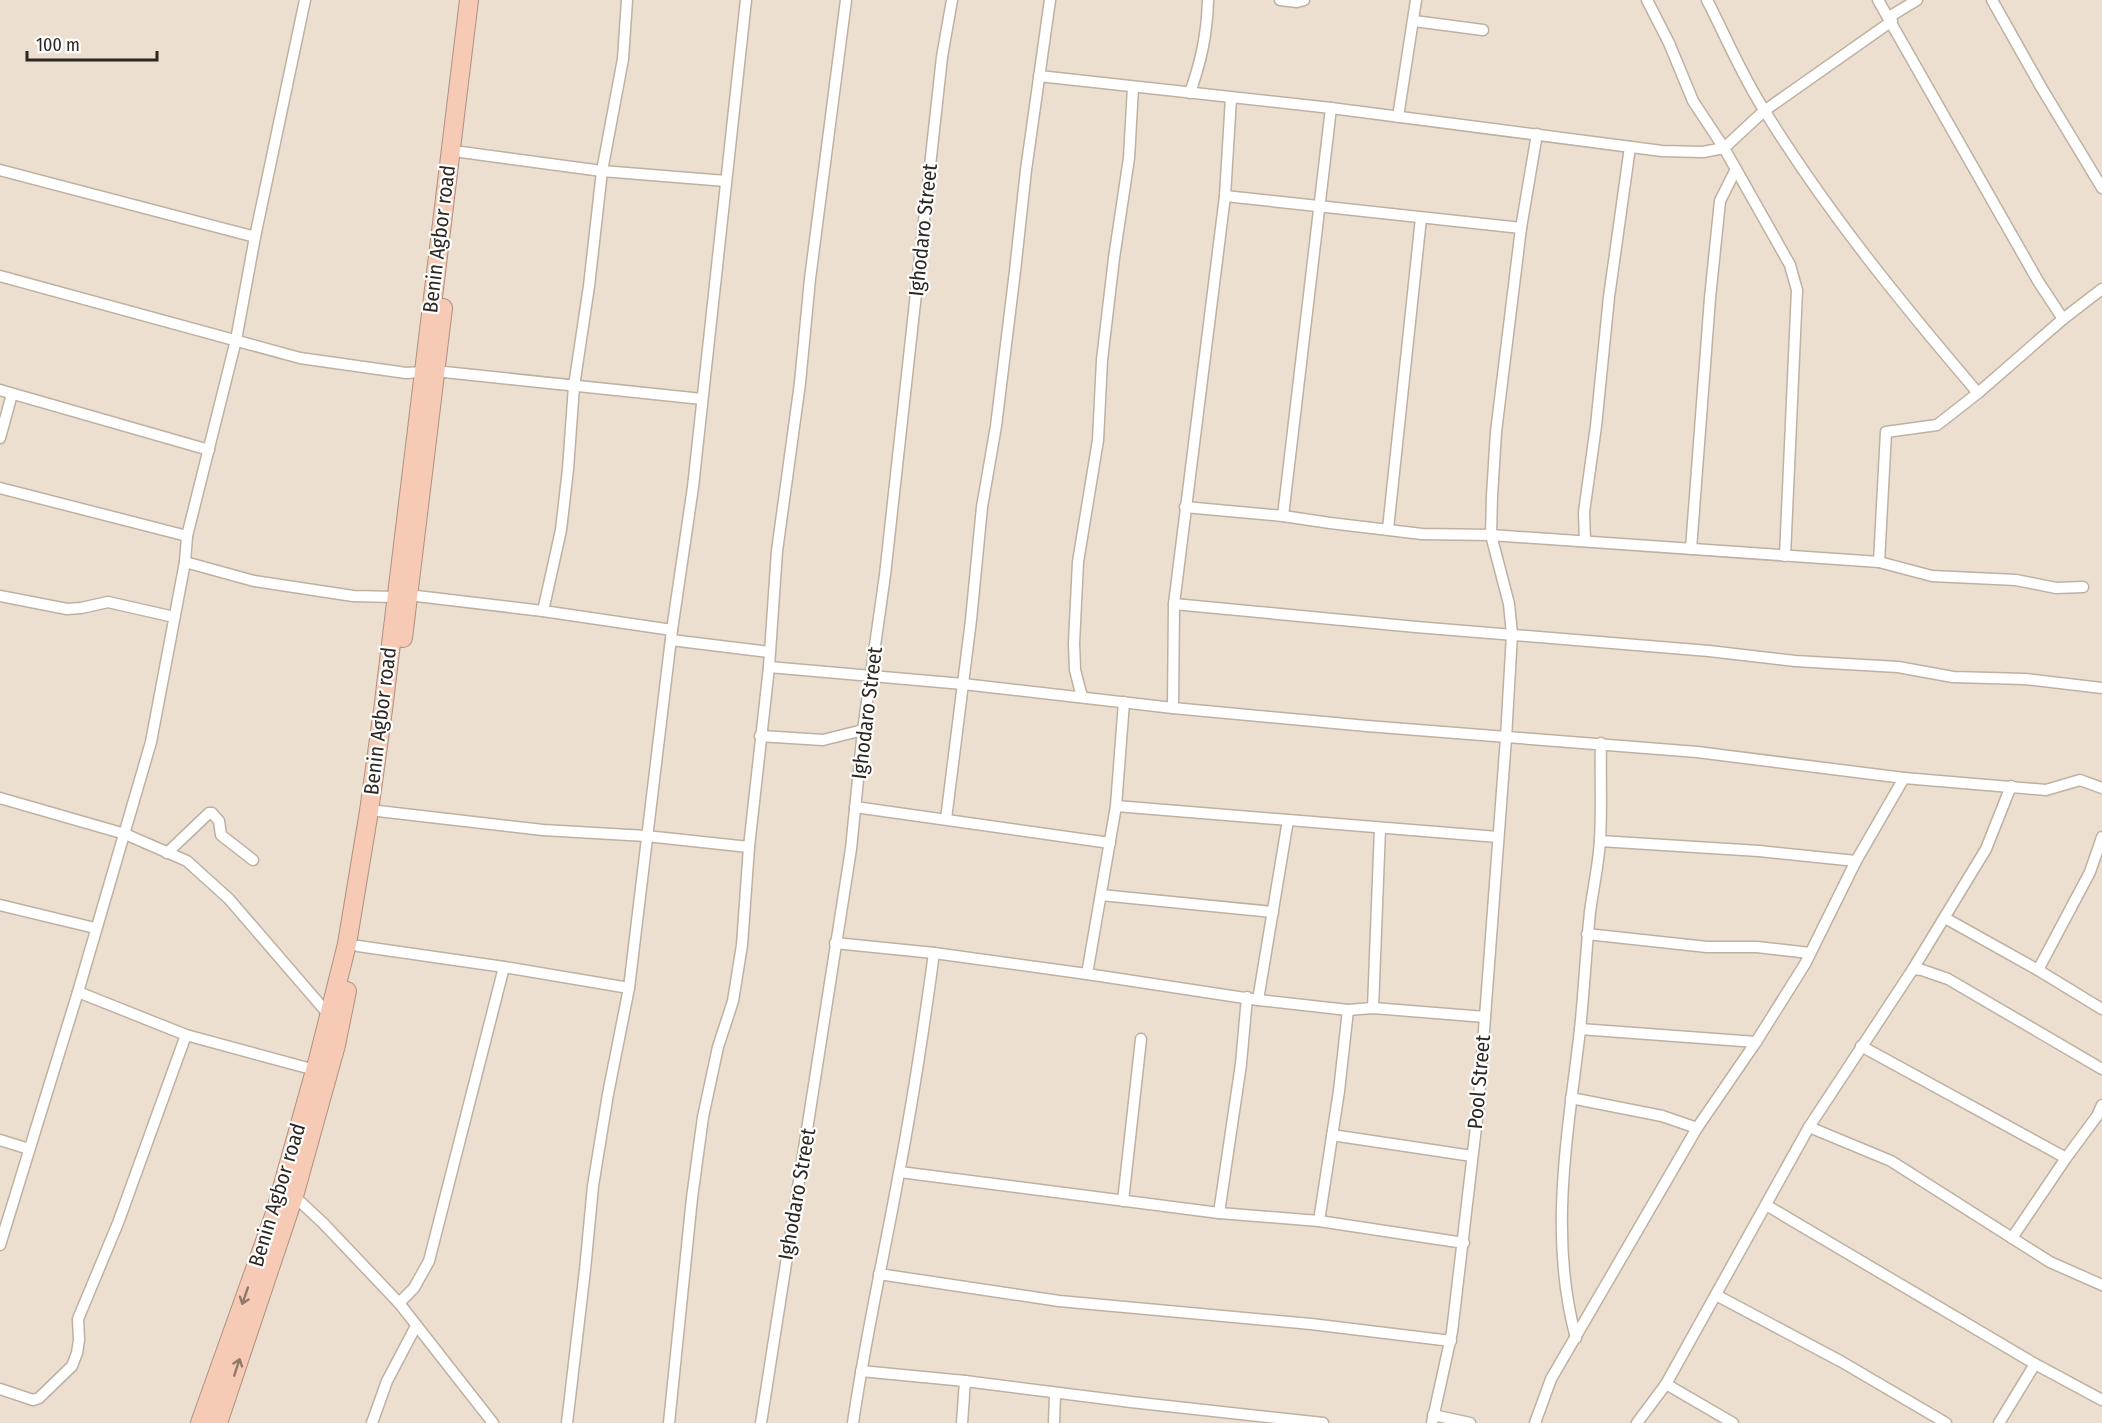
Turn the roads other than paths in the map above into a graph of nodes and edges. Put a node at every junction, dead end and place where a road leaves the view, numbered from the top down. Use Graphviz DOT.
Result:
graph roads {
  1 [pos="305,0"];
  2 [pos="469,0"];
  3 [pos="480,0"];
  4 [pos="627,0"];
  5 [pos="746,0"];
  6 [pos="846,0"];
  7 [pos="952,0"];
  8 [pos="1050,0"];
  9 [pos="1209,0"];
  10 [pos="1280,0"];
  11 [pos="1304,0"];
  12 [pos="1416,0"];
  13 [pos="1647,0"];
  14 [pos="1707,0"];
  15 [pos="1878,0"];
  16 [pos="1917,0"];
  17 [pos="1992,0"];
  18 [pos="1891,19"];
  19 [pos="1414,21"];
  20 [pos="1483,30"];
  21 [pos="1040,76"];
  22 [pos="1133,87"];
  23 [pos="1190,93"];
  24 [pos="1231,98"];
  25 [pos="1330,108"];
  26 [pos="1764,111"];
  27 [pos="1398,117"];
  28 [pos="1537,134"];
  29 [pos="1630,147"];
  30 [pos="1724,148"];
  31 [pos="461,152"];
  32 [pos="1737,169"];
  33 [pos="0,170"];
  34 [pos="602,171"];
  35 [pos="726,181"];
  36 [pos="2102,188"];
  37 [pos="1225,196"];
  38 [pos="1319,207"];
  39 [pos="1421,218"];
  40 [pos="1521,228"];
  41 [pos="255,237"];
  42 [pos="0,276"];
  43 [pos="2102,290"];
  44 [pos="2063,319"];
  45 [pos="236,340"];
  46 [pos="429,372"];
  47 [pos="574,386"];
  48 [pos="0,390"];
  49 [pos="1978,393"];
  50 [pos="12,394"];
  51 [pos="702,399"];
  52 [pos="0,438"];
  53 [pos="209,450"];
  54 [pos="0,488"];
  55 [pos="1185,507"];
  56 [pos="1283,516"];
  57 [pos="1388,529"];
  58 [pos="1491,535"];
  59 [pos="187,536"];
  60 [pos="1585,542"];
  61 [pos="1691,549"];
  62 [pos="1785,556"];
  63 [pos="185,562"];
  64 [pos="1879,562"];
  65 [pos="2083,586"];
  66 [pos="0,596"];
  67 [pos="402,596"];
  68 [pos="1174,604"];
  69 [pos="543,611"];
  70 [pos="174,617"];
  71 [pos="1512,634"];
  72 [pos="672,635"];
  73 [pos="769,652"];
  74 [pos="769,667"];
  75 [pos="871,675"];
  76 [pos="963,684"];
  77 [pos="2102,688"];
  78 [pos="1082,697"];
  79 [pos="1124,702"];
  80 [pos="1173,708"];
  81 [pos="863,730"];
  82 [pos="760,736"];
  83 [pos="1506,738"];
  84 [pos="1601,743"];
  85 [pos="1904,778"];
  86 [pos="2011,786"];
  87 [pos="2102,788"];
  88 [pos="0,798"];
  89 [pos="1116,806"];
  90 [pos="855,807"];
  91 [pos="378,812"];
  92 [pos="946,819"];
  93 [pos="1288,820"];
  94 [pos="1380,828"];
  95 [pos="125,834"];
  96 [pos="646,836"];
  97 [pos="1498,837"];
  98 [pos="2102,837"];
  99 [pos="1600,841"];
  100 [pos="1110,843"];
  101 [pos="749,847"];
  102 [pos="168,853"];
  103 [pos="253,860"];
  104 [pos="1856,861"];
  105 [pos="2090,872"];
  106 [pos="2102,876"];
  107 [pos="1101,895"];
  108 [pos="0,905"];
  109 [pos="1273,912"];
  110 [pos="1945,918"];
  111 [pos="95,928"];
  112 [pos="1587,934"];
  113 [pos="835,943"];
  114 [pos="358,946"];
  115 [pos="934,953"];
  116 [pos="1810,953"];
  117 [pos="504,967"];
  118 [pos="1913,969"];
  119 [pos="2038,970"];
  120 [pos="1087,974"];
  121 [pos="629,988"];
  122 [pos="78,992"];
  123 [pos="1252,998"];
  124 [pos="1373,1008"];
  125 [pos="2102,1009"];
  126 [pos="1348,1010"];
  127 [pos="329,1015"];
  128 [pos="1485,1017"];
  129 [pos="1580,1029"];
  130 [pos="186,1035"];
  131 [pos="1141,1039"];
  132 [pos="1756,1042"];
  133 [pos="1861,1046"];
  134 [pos="2102,1069"];
  135 [pos="315,1070"];
  136 [pos="1571,1098"];
  137 [pos="2102,1105"];
  138 [pos="1809,1127"];
  139 [pos="1697,1128"];
  140 [pos="1332,1135"];
  141 [pos="0,1140"];
  142 [pos="29,1149"];
  143 [pos="1472,1156"];
  144 [pos="2066,1158"];
  145 [pos="900,1172"];
  146 [pos="294,1196"];
  147 [pos="1123,1201"];
  148 [pos="1766,1205"];
  149 [pos="1219,1213"];
  150 [pos="4,1218"];
  151 [pos="1319,1221"];
  152 [pos="2012,1238"];
  153 [pos="1464,1243"];
  154 [pos="0,1245"];
  155 [pos="879,1274"];
  156 [pos="2102,1284"];
  157 [pos="1716,1295"];
  158 [pos="399,1303"];
  159 [pos="416,1326"];
  160 [pos="1576,1338"];
  161 [pos="1451,1341"];
  162 [pos="2035,1364"];
  163 [pos="861,1371"];
  164 [pos="965,1381"];
  165 [pos="1666,1384"];
  166 [pos="0,1389"];
  167 [pos="1055,1394"];
  168 [pos="2102,1400"];
  169 [pos="1433,1419"];
  170 [pos="491,1422"];
  171 [pos="200,1423"];
  172 [pos="218,1423"];
  173 [pos="372,1423"];
  174 [pos="567,1423"];
  175 [pos="669,1423"];
  176 [pos="761,1423"];
  177 [pos="853,1423"];
  178 [pos="962,1423"];
  179 [pos="1054,1423"];
  180 [pos="1323,1423"];
  181 [pos="1470,1423"];
  182 [pos="1535,1423"];
  183 [pos="1637,1423"];
  184 [pos="1733,1423"];
  185 [pos="1946,1423"];
  186 [pos="1999,1423"];
  1 -- 41 [label="street"];
  2 -- 46 [label="highway, Benin Agbor road"];
  3 -- 31 [label="highway, Benin Agbor road"];
  4 -- 34 [label="street"];
  5 -- 35 [label="street"];
  6 -- 73 [label="street"];
  7 -- 75 [label="street, Ighodaro Street"];
  8 -- 21 [label="street"];
  9 -- 23 [label="street"];
  10 -- 11 [label="street"];
  12 -- 19 [label="street"];
  13 -- 30 [label="street"];
  14 -- 26 [label="street"];
  15 -- 18 [label="street"];
  16 -- 18 [label="street"];
  17 -- 36 [label="street"];
  18 -- 26 [label="street"];
  18 -- 44 [label="street"];
  19 -- 20 [label="street"];
  19 -- 27 [label="street"];
  21 -- 22 [label="street"];
  21 -- 76 [label="street"];
  22 -- 23 [label="street"];
  22 -- 78 [label="street"];
  23 -- 24 [label="street"];
  24 -- 25 [label="street"];
  24 -- 37 [label="street"];
  25 -- 27 [label="street"];
  25 -- 38 [label="street"];
  26 -- 30 [label="street"];
  26 -- 49 [label="street"];
  27 -- 28 [label="street"];
  28 -- 29 [label="street"];
  28 -- 40 [label="street, Pool Street"];
  29 -- 30 [label="street"];
  29 -- 60 [label="street"];
  30 -- 32 [label="street"];
  31 -- 34 [label="street"];
  31 -- 46 [label="highway, Benin Agbor road"];
  32 -- 61 [label="street"];
  32 -- 62 [label="street"];
  33 -- 41 [label="street"];
  34 -- 35 [label="street"];
  34 -- 47 [label="street"];
  35 -- 51 [label="street"];
  37 -- 38 [label="street"];
  37 -- 55 [label="street"];
  38 -- 39 [label="street"];
  38 -- 56 [label="street"];
  39 -- 40 [label="street"];
  39 -- 57 [label="street"];
  40 -- 58 [label="street, Pool Street"];
  41 -- 45 [label="street"];
  42 -- 45 [label="street"];
  43 -- 44 [label="street"];
  44 -- 49 [label="street"];
  45 -- 46 [label="street"];
  45 -- 53 [label="street"];
  46 -- 47 [label="street"];
  46 -- 67 [label="highway, Benin Agbor road"];
  47 -- 51 [label="street"];
  47 -- 69 [label="street"];
  48 -- 50 [label="street"];
  49 -- 64 [label="street"];
  50 -- 52 [label="street"];
  50 -- 53 [label="street"];
  51 -- 72 [label="street"];
  53 -- 59 [label="street"];
  54 -- 59 [label="street"];
  55 -- 56 [label="street"];
  55 -- 68 [label="street"];
  56 -- 57 [label="street"];
  57 -- 58 [label="street"];
  58 -- 60 [label="street"];
  58 -- 71 [label="street, Pool Street"];
  59 -- 63 [label="street"];
  60 -- 61 [label="street"];
  61 -- 62 [label="street"];
  62 -- 64 [label="street"];
  63 -- 67 [label="street"];
  63 -- 70 [label="street"];
  64 -- 65 [label="street"];
  66 -- 70 [label="street"];
  67 -- 69 [label="street"];
  67 -- 91 [label="highway, Benin Agbor road"];
  67 -- 127 [label="highway, Benin Agbor road"];
  68 -- 71 [label="street"];
  68 -- 80 [label="street"];
  69 -- 72 [label="street"];
  70 -- 95 [label="street"];
  71 -- 77 [label="street"];
  71 -- 83 [label="street, Pool Street"];
  72 -- 73 [label="street"];
  72 -- 96 [label="street"];
  73 -- 74 [label="street"];
  74 -- 75 [label="street"];
  74 -- 82 [label="street"];
  75 -- 76 [label="street"];
  75 -- 81 [label="street, Ighodaro Street"];
  76 -- 78 [label="street"];
  76 -- 92 [label="street"];
  78 -- 79 [label="street"];
  79 -- 80 [label="street"];
  79 -- 89 [label="street"];
  80 -- 83 [label="street"];
  81 -- 82 [label="street"];
  81 -- 90 [label="street, Ighodaro Street"];
  82 -- 101 [label="street"];
  83 -- 84 [label="street"];
  83 -- 97 [label="street, Pool Street"];
  84 -- 85 [label="street"];
  84 -- 99 [label="street"];
  85 -- 86 [label="street"];
  85 -- 104 [label="street"];
  86 -- 87 [label="street"];
  86 -- 110 [label="street"];
  88 -- 95 [label="street"];
  89 -- 93 [label="street"];
  89 -- 100 [label="street"];
  90 -- 92 [label="street"];
  90 -- 113 [label="street, Ighodaro Street"];
  91 -- 96 [label="street"];
  91 -- 114 [label="highway, Benin Agbor road"];
  92 -- 100 [label="street"];
  93 -- 94 [label="street"];
  93 -- 109 [label="street"];
  94 -- 97 [label="street"];
  94 -- 124 [label="street"];
  95 -- 102 [label="street"];
  95 -- 111 [label="street"];
  96 -- 101 [label="street"];
  96 -- 121 [label="street"];
  97 -- 128 [label="street, Pool Street"];
  98 -- 105 [label="street"];
  99 -- 104 [label="street"];
  99 -- 112 [label="street"];
  100 -- 107 [label="street"];
  101 -- 175 [label="street"];
  102 -- 103 [label="street"];
  102 -- 127 [label="street"];
  104 -- 116 [label="street"];
  105 -- 106 [label="street"];
  105 -- 119 [label="street"];
  107 -- 109 [label="street"];
  107 -- 120 [label="street"];
  108 -- 111 [label="street"];
  109 -- 123 [label="street"];
  110 -- 118 [label="street"];
  110 -- 119 [label="street"];
  111 -- 122 [label="street"];
  112 -- 116 [label="street"];
  112 -- 129 [label="street"];
  113 -- 115 [label="street"];
  113 -- 176 [label="street, Ighodaro Street"];
  114 -- 117 [label="street"];
  114 -- 146 [label="highway, Benin Agbor road"];
  115 -- 120 [label="street"];
  115 -- 145 [label="street"];
  116 -- 132 [label="street"];
  117 -- 121 [label="street"];
  117 -- 158 [label="street"];
  118 -- 133 [label="street"];
  118 -- 134 [label="street"];
  119 -- 125 [label="street"];
  120 -- 123 [label="street"];
  121 -- 174 [label="street"];
  122 -- 130 [label="street"];
  122 -- 142 [label="street"];
  123 -- 126 [label="street"];
  123 -- 149 [label="street"];
  124 -- 126 [label="street"];
  124 -- 128 [label="street"];
  126 -- 140 [label="street"];
  127 -- 135 [label="highway, Benin Agbor road"];
  128 -- 143 [label="street, Pool Street"];
  129 -- 132 [label="street"];
  129 -- 136 [label="street"];
  130 -- 135 [label="street"];
  130 -- 166 [label="street"];
  131 -- 147 [label="street"];
  132 -- 139 [label="street"];
  133 -- 138 [label="street"];
  133 -- 144 [label="street"];
  135 -- 171 [label="highway, Benin Agbor road, one-way"];
  136 -- 139 [label="street"];
  136 -- 160 [label="street"];
  137 -- 144 [label="street"];
  138 -- 148 [label="street"];
  138 -- 152 [label="street"];
  139 -- 160 [label="street"];
  140 -- 143 [label="street"];
  140 -- 151 [label="street"];
  141 -- 142 [label="street"];
  142 -- 150 [label="street"];
  143 -- 153 [label="street, Pool Street"];
  144 -- 152 [label="street"];
  145 -- 147 [label="street"];
  145 -- 155 [label="street"];
  146 -- 158 [label="street"];
  172 -- 146 [label="highway, Benin Agbor road, one-way"];
  147 -- 149 [label="street"];
  148 -- 157 [label="street"];
  148 -- 162 [label="street"];
  149 -- 151 [label="street"];
  150 -- 154 [label="street"];
  151 -- 153 [label="street"];
  152 -- 156 [label="street"];
  153 -- 161 [label="street, Pool Street"];
  155 -- 161 [label="street"];
  155 -- 163 [label="street"];
  157 -- 165 [label="street"];
  157 -- 185 [label="street"];
  158 -- 159 [label="street"];
  159 -- 170 [label="street"];
  159 -- 173 [label="street"];
  160 -- 182 [label="street"];
  161 -- 169 [label="street, Pool Street"];
  162 -- 168 [label="street"];
  162 -- 186 [label="street"];
  163 -- 164 [label="street"];
  163 -- 177 [label="street"];
  164 -- 167 [label="street"];
  164 -- 178 [label="street"];
  165 -- 183 [label="street"];
  165 -- 184 [label="street"];
  167 -- 179 [label="street"];
  167 -- 180 [label="street"];
  169 -- 181 [label="street"];
}
